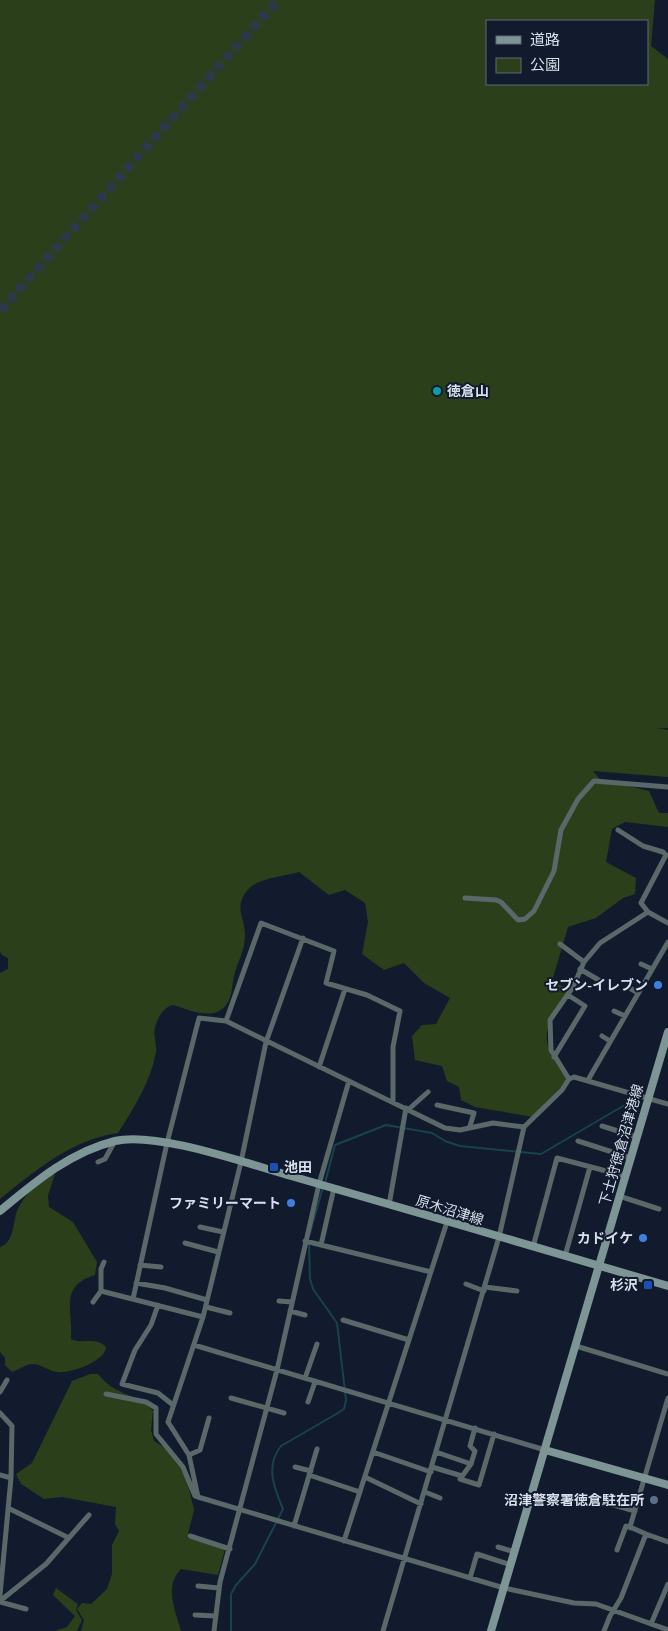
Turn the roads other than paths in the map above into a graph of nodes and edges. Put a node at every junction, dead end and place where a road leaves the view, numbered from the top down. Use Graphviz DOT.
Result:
graph roads {
  1 [pos="668,786"];
  2 [pos="618,830"];
  3 [pos="465,898"];
  4 [pos="648,912"];
  5 [pos="668,923"];
  6 [pos="303,938"];
  7 [pos="668,942"];
  8 [pos="560,944"];
  9 [pos="584,962"];
  10 [pos="641,964"];
  11 [pos="652,969"];
  12 [pos="580,970"];
  13 [pos="602,982"];
  14 [pos="628,987"];
  15 [pos="345,989"];
  16 [pos="638,993"];
  17 [pos="568,994"];
  18 [pos="614,1011"];
  19 [pos="625,1016"];
  20 [pos="226,1021"];
  21 [pos="668,1032"];
  22 [pos="602,1036"];
  23 [pos="610,1041"];
  24 [pos="266,1042"];
  25 [pos="554,1057"];
  26 [pos="320,1067"];
  27 [pos="569,1079"];
  28 [pos="588,1080"];
  29 [pos="349,1081"];
  30 [pos="428,1092"];
  31 [pos="648,1098"];
  32 [pos="393,1102"];
  33 [pos="668,1104"];
  34 [pos="437,1105"];
  35 [pos="408,1109"];
  36 [pos="470,1126"];
  37 [pos="602,1126"];
  38 [pos="524,1127"];
  39 [pos="637,1137"];
  40 [pos="115,1141"];
  41 [pos="578,1141"];
  42 [pos="167,1143"];
  43 [pos="631,1158"];
  44 [pos="98,1162"];
  45 [pos="242,1162"];
  46 [pos="590,1167"];
  47 [pos="625,1176"];
  48 [pos="325,1186"];
  49 [pos="620,1196"];
  50 [pos="388,1205"];
  51 [pos="659,1209"];
  52 [pos="0,1211"];
  53 [pos="447,1222"];
  54 [pos="200,1227"];
  55 [pos="223,1232"];
  56 [pos="499,1238"];
  57 [pos="305,1241"];
  58 [pos="185,1243"];
  59 [pos="321,1245"];
  60 [pos="533,1247"];
  61 [pos="218,1252"];
  62 [pos="565,1256"];
  63 [pos="104,1262"];
  64 [pos="140,1265"];
  65 [pos="599,1266"];
  66 [pos="161,1267"];
  67 [pos="431,1272"];
  68 [pos="136,1283"];
  69 [pos="466,1284"];
  70 [pos="668,1286"];
  71 [pos="484,1289"];
  72 [pos="101,1291"];
  73 [pos="517,1291"];
  74 [pos="133,1299"];
  75 [pos="207,1300"];
  76 [pos="279,1301"];
  77 [pos="93,1302"];
  78 [pos="292,1302"];
  79 [pos="158,1305"];
  80 [pos="206,1307"];
  81 [pos="290,1311"];
  82 [pos="230,1313"];
  83 [pos="305,1315"];
  84 [pos="203,1317"];
  85 [pos="343,1320"];
  86 [pos="409,1340"];
  87 [pos="317,1344"];
  88 [pos="194,1345"];
  89 [pos="576,1346"];
  90 [pos="277,1370"];
  91 [pos="668,1374"];
  92 [pos="305,1378"];
  93 [pos="7,1380"];
  94 [pos="315,1382"];
  95 [pos="0,1392"];
  96 [pos="106,1394"];
  97 [pos="231,1398"];
  98 [pos="668,1398"];
  99 [pos="308,1402"];
  100 [pos="389,1403"];
  101 [pos="173,1405"];
  102 [pos="268,1407"];
  103 [pos="0,1413"];
  104 [pos="284,1413"];
  105 [pos="208,1418"];
  106 [pos="446,1419"];
  107 [pos="475,1428"];
  108 [pos="494,1434"];
  109 [pos="317,1449"];
  110 [pos="545,1450"];
  111 [pos="373,1452"];
  112 [pos="436,1452"];
  113 [pos="190,1455"];
  114 [pos="471,1464"];
  115 [pos="295,1467"];
  116 [pos="431,1469"];
  117 [pos="310,1473"];
  118 [pos="0,1475"];
  119 [pos="462,1476"];
  120 [pos="365,1477"];
  121 [pos="11,1478"];
  122 [pos="644,1478"];
  123 [pos="668,1485"];
  124 [pos="360,1492"];
  125 [pos="425,1492"];
  126 [pos="198,1497"];
  127 [pos="440,1498"];
  128 [pos="602,1502"];
  129 [pos="421,1504"];
  130 [pos="8,1508"];
  131 [pos="241,1509"];
  132 [pos="635,1511"];
  133 [pos="89,1515"];
  134 [pos="294,1526"];
  135 [pos="631,1528"];
  136 [pos="646,1534"];
  137 [pos="190,1536"];
  138 [pos="69,1538"];
  139 [pos="344,1541"];
  140 [pos="668,1542"];
  141 [pos="498,1547"];
  142 [pos="230,1549"];
  143 [pos="617,1550"];
  144 [pos="515,1552"];
  145 [pos="406,1558"];
  146 [pos="511,1564"];
  147 [pos="470,1578"];
  148 [pos="668,1584"];
  149 [pos="198,1586"];
  150 [pos="219,1588"];
  151 [pos="504,1588"];
  152 [pos="0,1595"];
  153 [pos="0,1602"];
  154 [pos="26,1609"];
  155 [pos="613,1612"];
  156 [pos="195,1615"];
  157 [pos="216,1616"];
  158 [pos="651,1624"];
  159 [pos="668,1630"];
  160 [pos="214,1631"];
  161 [pos="383,1631"];
  162 [pos="492,1631"];
  163 [pos="604,1631"];
  1 -- 3 [label="street"];
  2 -- 4 [label="street"];
  4 -- 5 [label="street"];
  4 -- 9 [label="street"];
  6 -- 15 [label="street"];
  6 -- 20 [label="street"];
  6 -- 24 [label="street"];
  7 -- 11 [label="street"];
  8 -- 9 [label="street"];
  9 -- 12 [label="street"];
  10 -- 11 [label="street"];
  11 -- 16 [label="street"];
  12 -- 13 [label="street"];
  12 -- 17 [label="street"];
  14 -- 16 [label="street"];
  15 -- 26 [label="street"];
  15 -- 32 [label="street"];
  16 -- 19 [label="street"];
  17 -- 25 [label="street"];
  17 -- 25 [label="street"];
  18 -- 19 [label="street"];
  19 -- 23 [label="street"];
  20 -- 24 [label="street"];
  20 -- 42 [label="street"];
  21 -- 31 [label="main road, 下土狩徳倉沼津港線"];
  22 -- 23 [label="street"];
  23 -- 28 [label="street"];
  24 -- 26 [label="street"];
  24 -- 45 [label="street"];
  25 -- 27 [label="street"];
  26 -- 29 [label="street"];
  27 -- 28 [label="street"];
  27 -- 38 [label="street"];
  28 -- 31 [label="street"];
  29 -- 32 [label="street"];
  29 -- 48 [label="street"];
  30 -- 35 [label="street"];
  31 -- 33 [label="street"];
  31 -- 39 [label="main road, 下土狩徳倉沼津港線"];
  32 -- 35 [label="street"];
  34 -- 36 [label="street"];
  35 -- 36 [label="street"];
  35 -- 50 [label="street"];
  36 -- 38 [label="street"];
  37 -- 39 [label="street"];
  38 -- 56 [label="street"];
  39 -- 43 [label="main road, 下土狩徳倉沼津港線"];
  40 -- 42 [label="main road, 原木沼津線"];
  40 -- 44 [label="street"];
  40 -- 52 [label="main road, 原木沼津線"];
  41 -- 43 [label="street"];
  42 -- 45 [label="main road, 原木沼津線"];
  42 -- 64 [label="street"];
  43 -- 47 [label="main road, 下土狩徳倉沼津港線"];
  45 -- 48 [label="main road, 原木沼津線"];
  45 -- 55 [label="street"];
  46 -- 47 [label="street"];
  46 -- 60 [label="street"];
  46 -- 62 [label="street"];
  47 -- 49 [label="main road, 下土狩徳倉沼津港線"];
  48 -- 50 [label="main road, 原木沼津線"];
  48 -- 57 [label="street"];
  48 -- 59 [label="street"];
  49 -- 51 [label="street"];
  49 -- 65 [label="main road, 下土狩徳倉沼津港線"];
  50 -- 53 [label="main road, 原木沼津線"];
  53 -- 56 [label="main road, 原木沼津線"];
  53 -- 67 [label="street"];
  54 -- 55 [label="street"];
  55 -- 61 [label="street"];
  56 -- 60 [label="main road, 原木沼津線"];
  56 -- 71 [label="street"];
  57 -- 59 [label="street"];
  57 -- 78 [label="street"];
  58 -- 61 [label="street"];
  59 -- 67 [label="street"];
  60 -- 62 [label="main road, 原木沼津線"];
  61 -- 75 [label="street"];
  62 -- 65 [label="main road, 原木沼津線"];
  63 -- 72 [label="street"];
  64 -- 66 [label="street"];
  64 -- 68 [label="street"];
  65 -- 70 [label="main road, 原木沼津線"];
  65 -- 89 [label="main road"];
  67 -- 86 [label="street"];
  68 -- 74 [label="street"];
  68 -- 75 [label="street"];
  69 -- 71 [label="street"];
  71 -- 73 [label="street"];
  71 -- 106 [label="street"];
  72 -- 74 [label="street"];
  72 -- 77 [label="street"];
  74 -- 79 [label="street"];
  75 -- 80 [label="street"];
  76 -- 78 [label="street"];
  78 -- 81 [label="street"];
  79 -- 84 [label="street"];
  79 -- 101 [label="street"];
  80 -- 82 [label="street"];
  80 -- 84 [label="street"];
  81 -- 83 [label="street"];
  81 -- 90 [label="street"];
  84 -- 88 [label="street"];
  85 -- 86 [label="street"];
  86 -- 100 [label="street"];
  87 -- 92 [label="street"];
  88 -- 90 [label="street"];
  88 -- 101 [label="street"];
  89 -- 91 [label="street"];
  89 -- 110 [label="main road"];
  90 -- 92 [label="street"];
  90 -- 102 [label="street"];
  92 -- 94 [label="street"];
  93 -- 95 [label="street"];
  94 -- 99 [label="street"];
  94 -- 100 [label="street"];
  96 -- 126 [label="street"];
  97 -- 102 [label="street"];
  98 -- 122 [label="street"];
  100 -- 106 [label="street"];
  100 -- 111 [label="street"];
  101 -- 113 [label="street"];
  102 -- 104 [label="street"];
  102 -- 131 [label="street"];
  103 -- 121 [label="street"];
  105 -- 113 [label="street"];
  106 -- 107 [label="street"];
  106 -- 112 [label="street"];
  107 -- 108 [label="street"];
  107 -- 114 [label="street"];
  108 -- 110 [label="street"];
  108 -- 119 [label="street"];
  109 -- 117 [label="street"];
  110 -- 122 [label="main road"];
  110 -- 144 [label="main road"];
  111 -- 116 [label="street"];
  111 -- 120 [label="street"];
  112 -- 114 [label="street"];
  112 -- 116 [label="street"];
  113 -- 126 [label="street"];
  114 -- 119 [label="street"];
  115 -- 117 [label="street"];
  116 -- 119 [label="street"];
  116 -- 125 [label="street"];
  117 -- 124 [label="street"];
  117 -- 134 [label="street"];
  118 -- 121 [label="street"];
  120 -- 124 [label="street"];
  120 -- 129 [label="street"];
  121 -- 130 [label="street"];
  122 -- 123 [label="main road"];
  122 -- 132 [label="street"];
  124 -- 139 [label="street"];
  125 -- 127 [label="street"];
  125 -- 129 [label="street"];
  126 -- 131 [label="street"];
  128 -- 132 [label="street"];
  129 -- 145 [label="street"];
  130 -- 138 [label="street"];
  130 -- 152 [label="street"];
  131 -- 134 [label="street"];
  131 -- 142 [label="street"];
  132 -- 135 [label="street"];
  133 -- 138 [label="street"];
  134 -- 139 [label="street"];
  135 -- 136 [label="street"];
  135 -- 143 [label="street"];
  136 -- 140 [label="street"];
  136 -- 155 [label="street"];
  137 -- 142 [label="street"];
  138 -- 153 [label="street"];
  139 -- 145 [label="street"];
  141 -- 144 [label="street"];
  142 -- 150 [label="street"];
  144 -- 146 [label="main road"];
  145 -- 147 [label="street"];
  145 -- 161 [label="street"];
  146 -- 147 [label="street"];
  146 -- 151 [label="main road"];
  147 -- 151 [label="street"];
  148 -- 158 [label="street"];
  149 -- 150 [label="street"];
  150 -- 157 [label="street"];
  151 -- 155 [label="street"];
  151 -- 162 [label="main road"];
  153 -- 154 [label="street"];
  155 -- 158 [label="street"];
  155 -- 163 [label="street"];
  156 -- 157 [label="street"];
  157 -- 160 [label="street"];
  158 -- 159 [label="street"];
}
